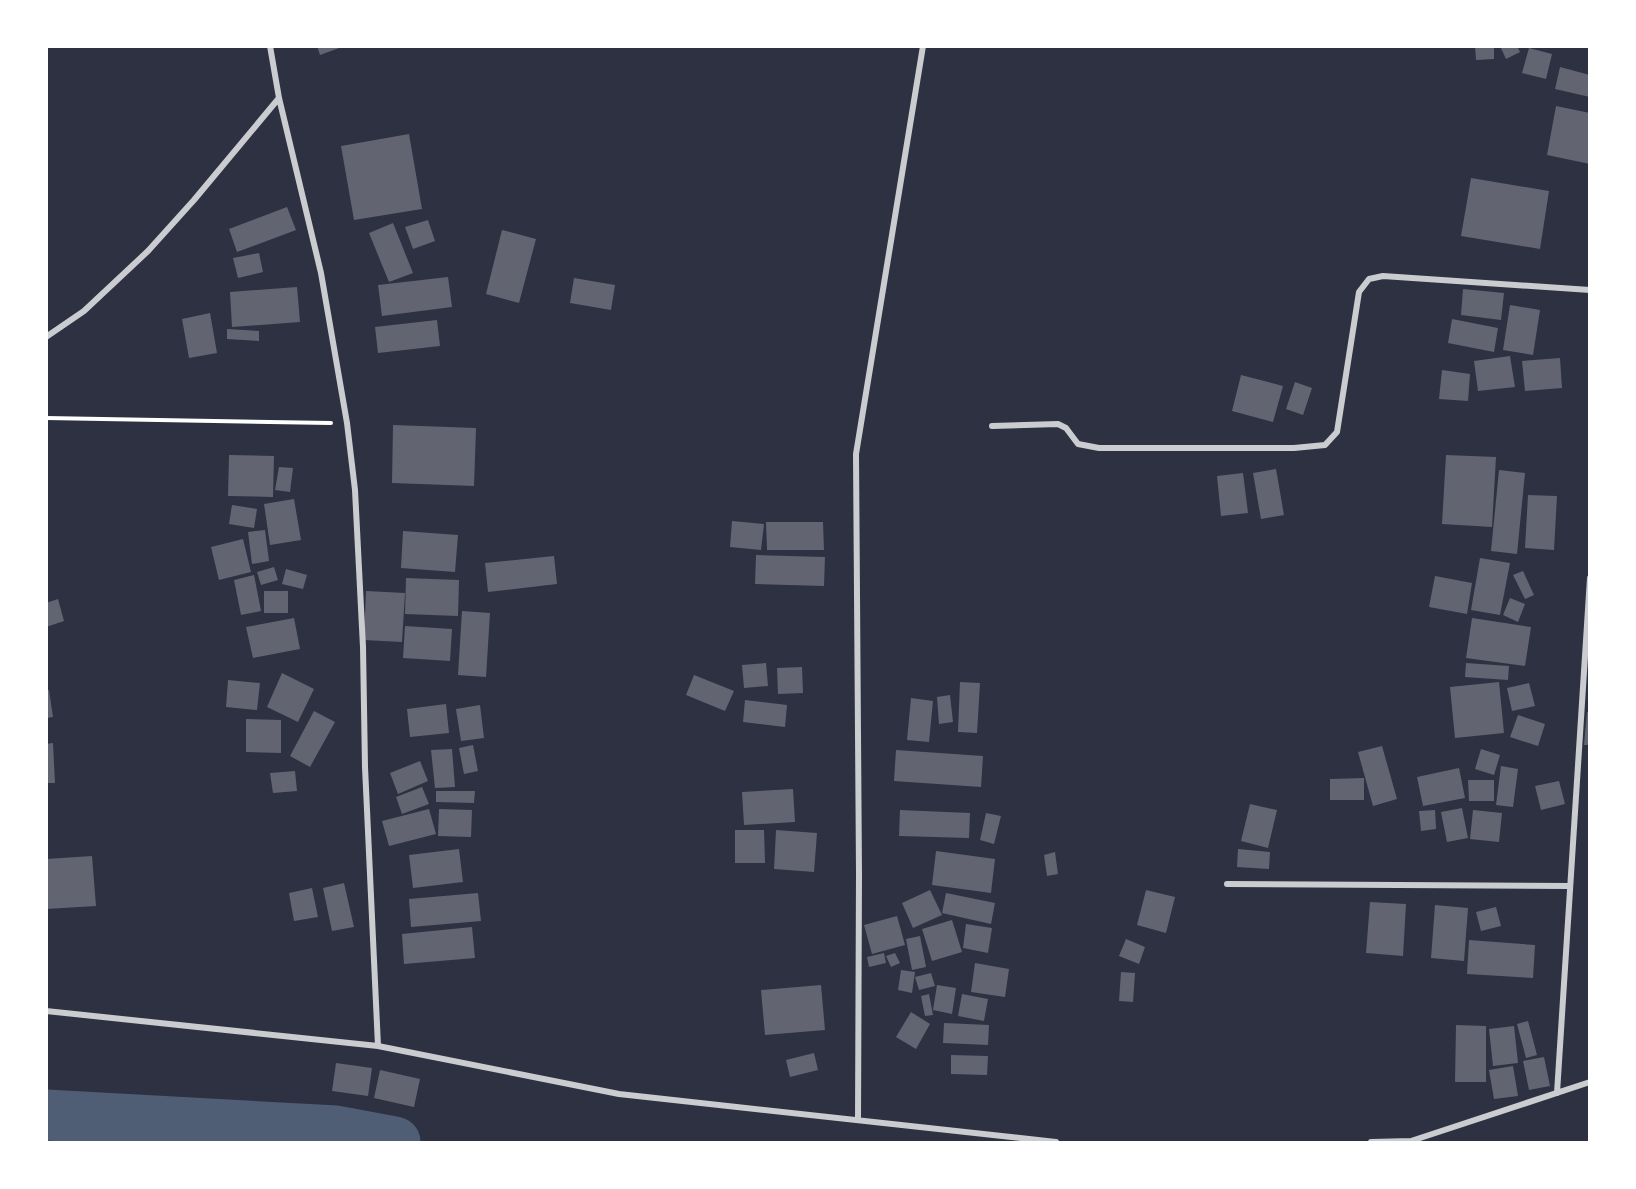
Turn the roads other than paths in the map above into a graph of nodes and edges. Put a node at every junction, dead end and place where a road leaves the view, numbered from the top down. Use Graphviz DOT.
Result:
graph roads {
  1 [pos="270,46"];
  2 [pos="923,46"];
  3 [pos="279,98"];
  4 [pos="1590,290"];
  5 [pos="46,337"];
  6 [pos="992,426"];
  7 [pos="1590,578"];
  8 [pos="1227,884"];
  9 [pos="1570,886"];
  10 [pos="46,1011"];
  11 [pos="378,1046"];
  12 [pos="1590,1082"];
  13 [pos="1557,1093"];
  14 [pos="858,1120"];
  15 [pos="1411,1142"];
  16 [pos="1056,1143"];
  17 [pos="1371,1143"];
  1 -- 3 [label="street"];
  2 -- 14 [label="street"];
  3 -- 5 [label="street"];
  3 -- 11 [label="street"];
  4 -- 6 [label="street"];
  7 -- 9 [label="street"];
  8 -- 9 [label="street"];
  9 -- 13 [label="street"];
  10 -- 11 [label="street"];
  11 -- 14 [label="street"];
  12 -- 13 [label="street"];
  13 -- 15 [label="street"];
  14 -- 16 [label="street"];
  15 -- 17 [label="street"];
}
